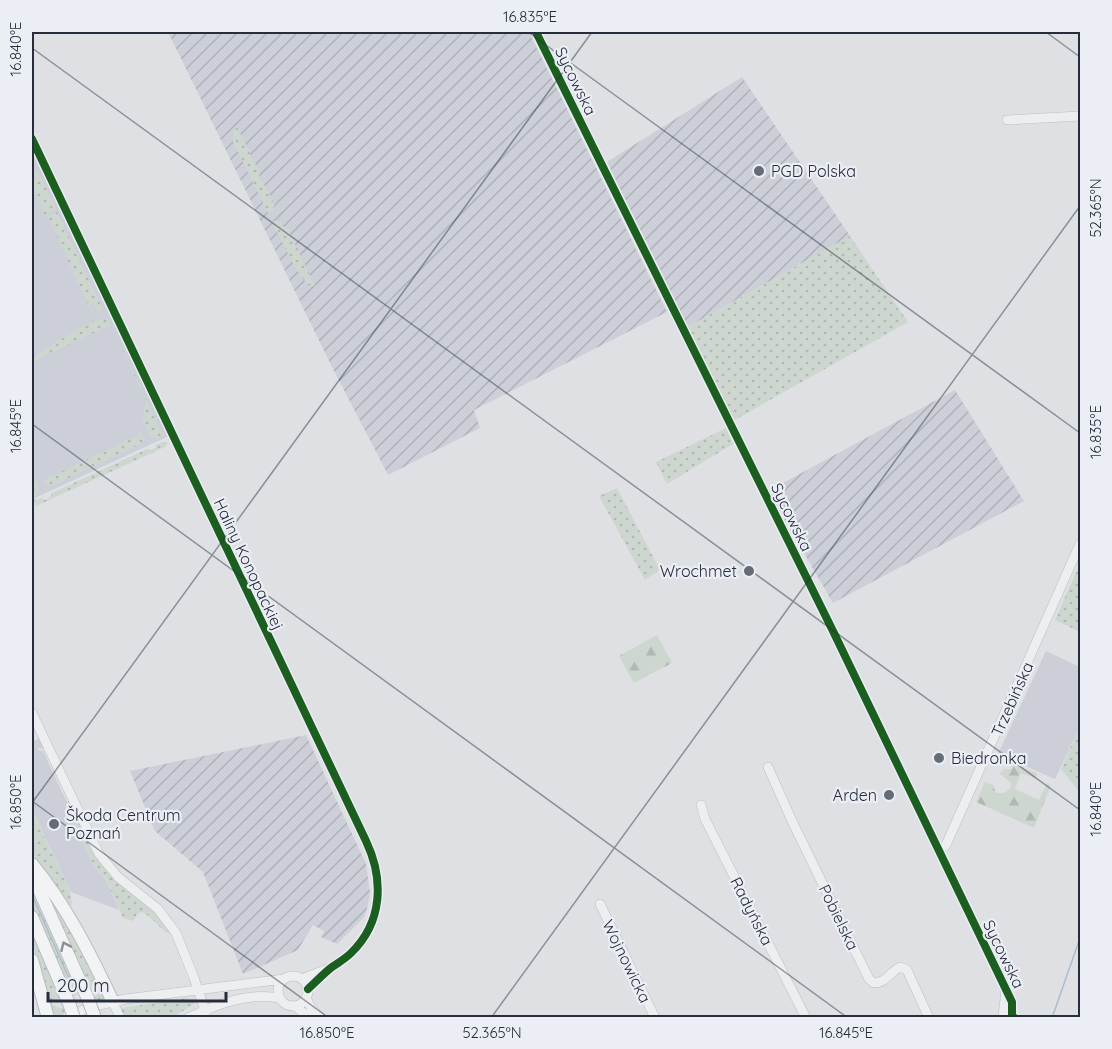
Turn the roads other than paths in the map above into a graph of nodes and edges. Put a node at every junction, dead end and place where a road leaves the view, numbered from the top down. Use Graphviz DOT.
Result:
graph roads {
  1 [pos="536,32"];
  2 [pos="1080,116"];
  3 [pos="1008,120"];
  4 [pos="32,139"];
  5 [pos="1080,544"];
  6 [pos="32,713"];
  7 [pos="768,767"];
  8 [pos="701,805"];
  9 [pos="939,850"];
  10 [pos="32,864"];
  11 [pos="32,874"];
  12 [pos="600,904"];
  13 [pos="32,917"];
  14 [pos="32,960"];
  15 [pos="330,968"];
  16 [pos="190,972"];
  17 [pos="284,979"];
  18 [pos="302,979"];
  19 [pos="198,989"];
  20 [pos="183,991"];
  21 [pos="307,993"];
  22 [pos="279,998"];
  23 [pos="113,1002"];
  24 [pos="296,1006"];
  25 [pos="205,1013"];
  26 [pos="70,1014"];
  27 [pos="48,1017"];
  28 [pos="95,1017"];
  29 [pos="120,1017"];
  30 [pos="191,1017"];
  31 [pos="313,1017"];
  32 [pos="321,1017"];
  33 [pos="655,1017"];
  34 [pos="806,1017"];
  35 [pos="929,1017"];
  36 [pos="1007,1017"];
  1 -- 9 [label="street, Sycowska"];
  2 -- 3 [label="street"];
  4 -- 15 [label="street, Haliny Konopackiej"];
  5 -- 9 [label="street, Trzebińska"];
  6 -- 16 [label="street"];
  7 -- 35 [label="street, Pobielska"];
  8 -- 34 [label="street, Radyńska"];
  9 -- 36 [label="street, Sycowska"];
  10 -- 23 [label="main road"];
  28 -- 11 [label="main road, one-way, bridge"];
  12 -- 33 [label="street, Wojnowicka"];
  13 -- 26 [label="main road"];
  14 -- 27 [label="main road"];
  15 -- 18 [label="street, Haliny Konopackiej"];
  15 -- 21 [label="street, Haliny Konopackiej"];
  16 -- 19 [label="street"];
  16 -- 20 [label="street"];
  17 -- 18 [label="street"];
  17 -- 19 [label="street"];
  17 -- 22 [label="street"];
  18 -- 21 [label="street"];
  19 -- 20 [label="street"];
  19 -- 25 [label="street"];
  20 -- 23 [label="street"];
  21 -- 24 [label="street"];
  21 -- 32 [label="street"];
  22 -- 24 [label="street"];
  22 -- 25 [label="street"];
  23 -- 26 [label="street"];
  23 -- 29 [label="street"];
  24 -- 31 [label="street"];
  25 -- 30 [label="street"];
}
